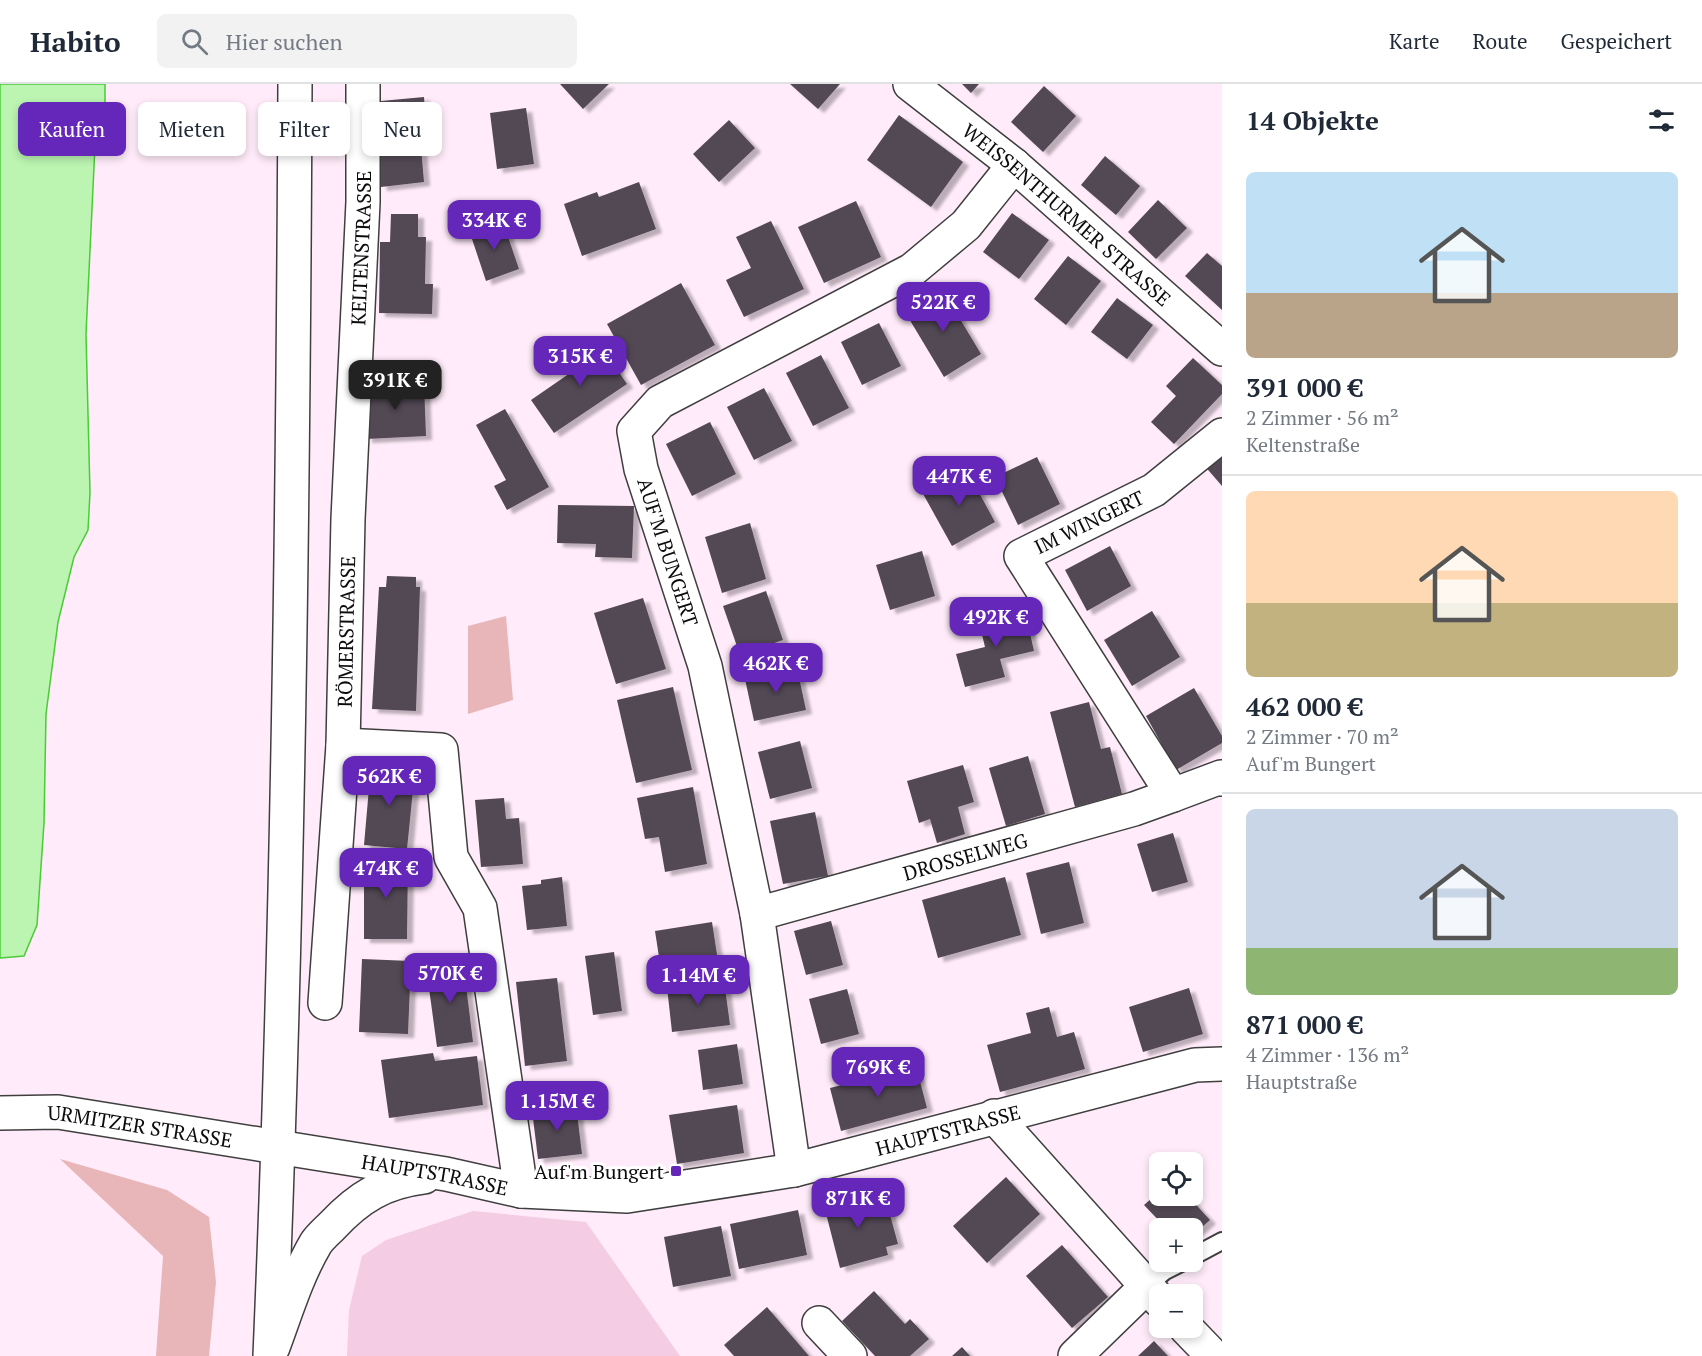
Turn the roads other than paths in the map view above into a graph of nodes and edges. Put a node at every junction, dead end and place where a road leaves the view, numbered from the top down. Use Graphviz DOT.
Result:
graph roads {
  1 [pos="295,84"];
  2 [pos="363,84"];
  3 [pos="910,84"];
  4 [pos="1014,165"];
  5 [pos="1222,349"];
  6 [pos="1222,435"];
  7 [pos="348,519"];
  8 [pos="343,744"];
  9 [pos="1222,779"];
  10 [pos="1173,795"];
  11 [pos="757,914"];
  12 [pos="326,1003"];
  13 [pos="1222,1064"];
  14 [pos="0,1113"];
  15 [pos="994,1116"];
  16 [pos="279,1147"];
  17 [pos="794,1170"];
  18 [pos="446,1174"];
  19 [pos="521,1191"];
  20 [pos="1222,1241"];
  21 [pos="1203,1251"];
  22 [pos="1149,1290"];
  23 [pos="1149,1297"];
  24 [pos="819,1323"];
  25 [pos="1196,1338"];
  26 [pos="270,1356"];
  27 [pos="850,1356"];
  28 [pos="1075,1356"];
  29 [pos="1214,1356"];
  1 -- 16 [label="street"];
  2 -- 7 [label="street, KELTENSTRASSE"];
  3 -- 4 [label="street, WEISSENTHURMER STRASSE"];
  4 -- 5 [label="street, WEISSENTHURMER STRASSE"];
  4 -- 11 [label="street, AUF'M BUNGERT"];
  6 -- 10 [label="street, IM WINGERT"];
  7 -- 8 [label="street, RÖMERSTRASSE"];
  8 -- 12 [label="street, RÖMERSTRASSE"];
  8 -- 19 [label="street"];
  9 -- 10 [label="street"];
  10 -- 11 [label="street, DROSSELWEG"];
  11 -- 17 [label="street, AUF'M BUNGERT"];
  13 -- 15 [label="street, HAUPTSTRASSE"];
  14 -- 16 [label="street, URMITZER STRASSE"];
  15 -- 17 [label="street, HAUPTSTRASSE"];
  15 -- 22 [label="street"];
  16 -- 18 [label="street, HAUPTSTRASSE"];
  16 -- 26 [label="street"];
  17 -- 19 [label="street, HAUPTSTRASSE"];
  18 -- 19 [label="street, HAUPTSTRASSE"];
  18 -- 26 [label="street"];
  20 -- 21 [label="lane"];
  23 -- 28 [label="street"];
  24 -- 27 [label="street"];
  25 -- 29 [label="street"];
}
